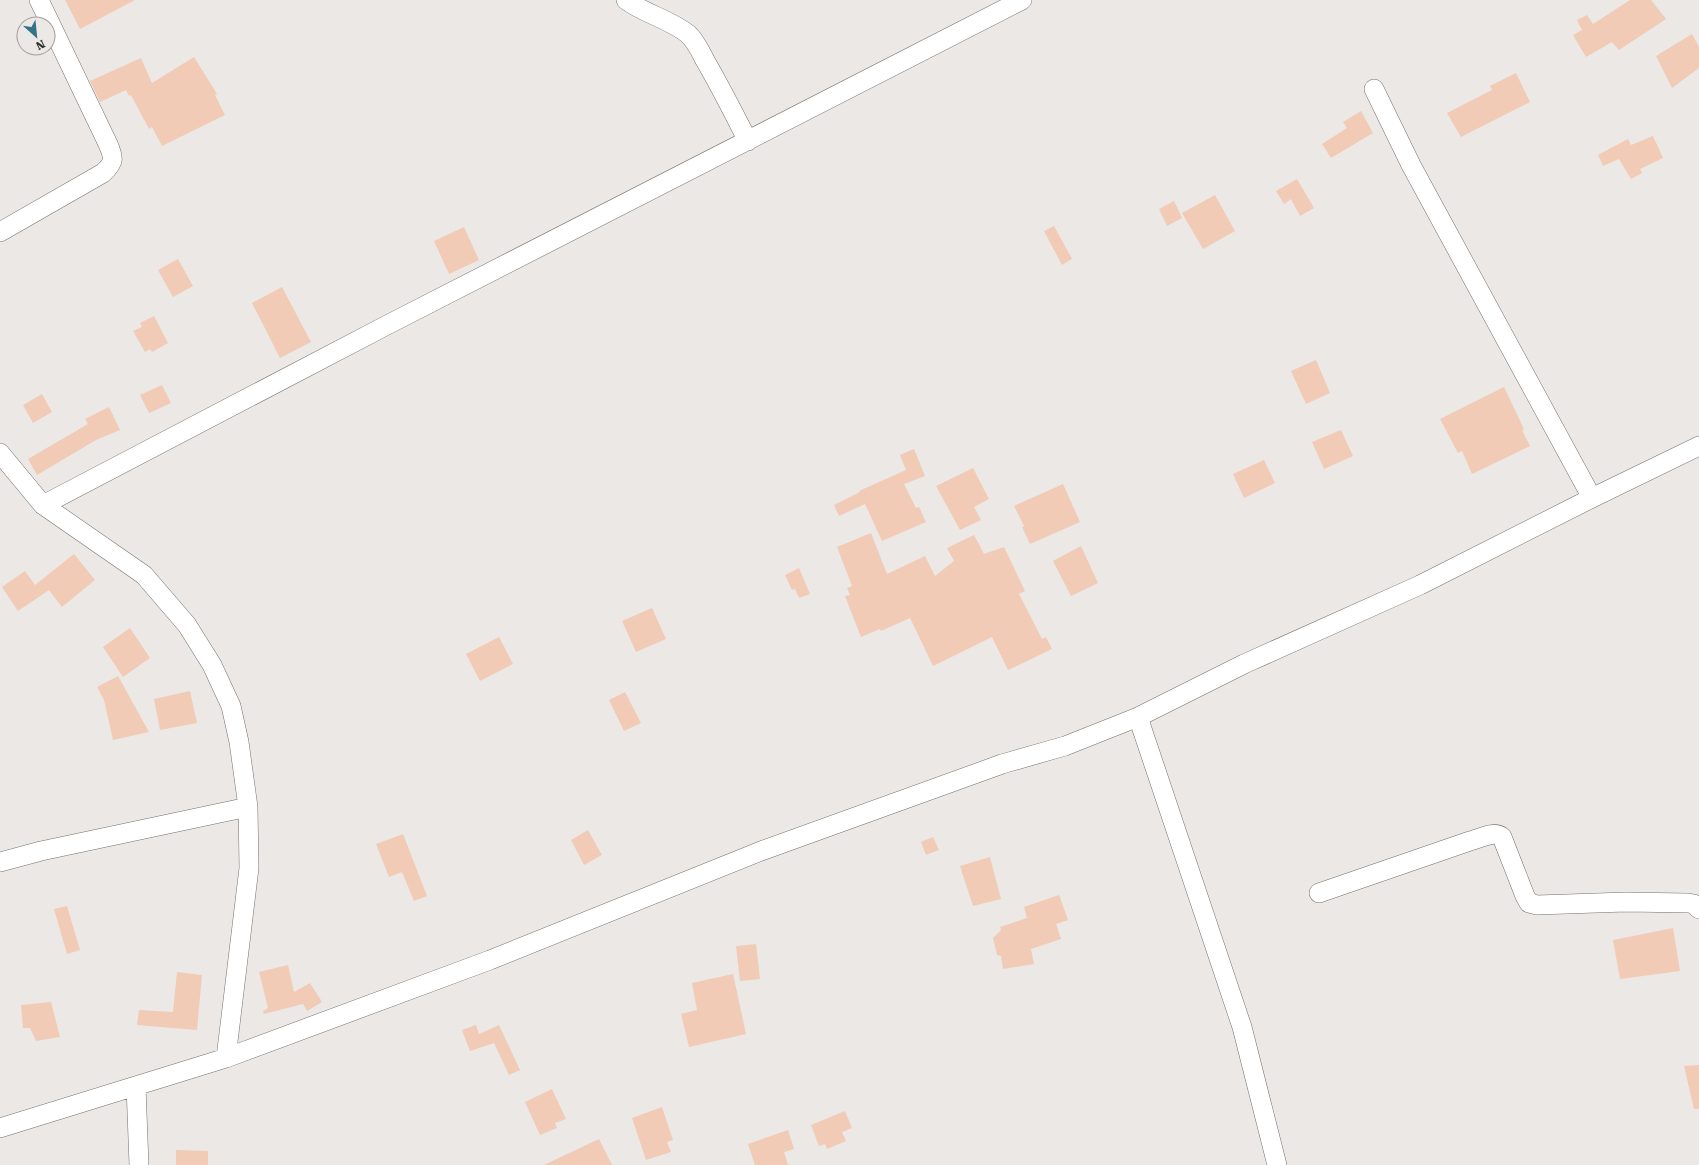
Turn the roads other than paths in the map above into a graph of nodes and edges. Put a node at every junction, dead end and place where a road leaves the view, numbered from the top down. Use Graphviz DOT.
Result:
graph roads {
  1 [pos="39,0"];
  2 [pos="626,0"];
  3 [pos="1022,0"];
  4 [pos="1374,89"];
  5 [pos="748,141"];
  6 [pos="0,232"];
  7 [pos="1699,446"];
  8 [pos="0,453"];
  9 [pos="1592,498"];
  10 [pos="43,505"];
  11 [pos="1138,717"];
  12 [pos="248,807"];
  13 [pos="0,862"];
  14 [pos="1319,893"];
  15 [pos="1699,910"];
  16 [pos="226,1058"];
  17 [pos="136,1086"];
  18 [pos="0,1128"];
  19 [pos="139,1165"];
  20 [pos="1277,1165"];
  1 -- 6 [label="street"];
  2 -- 5 [label="street"];
  3 -- 5 [label="street"];
  4 -- 9 [label="street"];
  5 -- 10 [label="street"];
  7 -- 9 [label="street"];
  8 -- 10 [label="street"];
  9 -- 11 [label="street"];
  10 -- 12 [label="street"];
  11 -- 16 [label="street"];
  11 -- 20 [label="street"];
  12 -- 13 [label="street"];
  12 -- 16 [label="street"];
  14 -- 15 [label="street"];
  16 -- 17 [label="street"];
  17 -- 18 [label="street"];
  17 -- 19 [label="street"];
}
